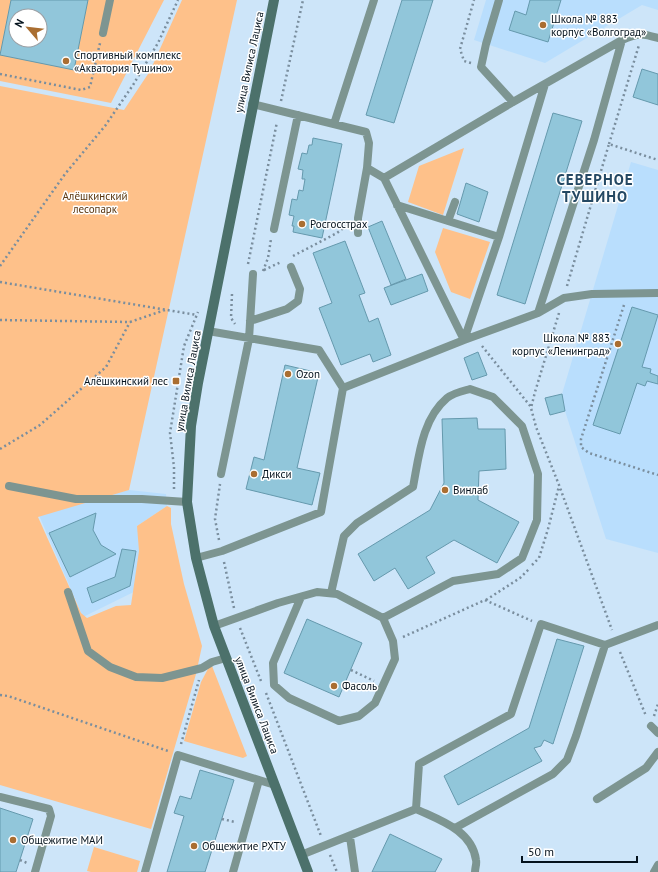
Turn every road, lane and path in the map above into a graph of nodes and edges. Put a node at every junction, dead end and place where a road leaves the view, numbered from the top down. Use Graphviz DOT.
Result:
graph roads {
  1 [pos="110,0"];
  2 [pos="178,0"];
  3 [pos="274,0"];
  4 [pos="303,0"];
  5 [pos="374,0"];
  6 [pos="474,0"];
  7 [pos="499,0"];
  8 [pos="103,33"];
  9 [pos="642,33"];
  10 [pos="658,38"];
  11 [pos="622,40"];
  12 [pos="481,67"];
  13 [pos="0,74"];
  14 [pos="545,84"];
  15 [pos="513,102"];
  16 [pos="252,104"];
  17 [pos="279,111"];
  18 [pos="298,115"];
  19 [pos="334,124"];
  20 [pos="609,144"];
  21 [pos="658,160"];
  22 [pos="367,168"];
  23 [pos="384,178"];
  24 [pos="455,202"];
  25 [pos="397,204"];
  26 [pos="358,218"];
  27 [pos="448,221"];
  28 [pos="274,229"];
  29 [pos="358,233"];
  30 [pos="499,237"];
  31 [pos="291,257"];
  32 [pos="284,260"];
  33 [pos="0,266"];
  34 [pos="291,267"];
  35 [pos="264,270"];
  36 [pos="253,274"];
  37 [pos="0,282"];
  38 [pos="658,293"];
  39 [pos="232,294"];
  40 [pos="627,294"];
  41 [pos="564,298"];
  42 [pos="198,308"];
  43 [pos="165,310"];
  44 [pos="538,313"];
  45 [pos="197,315"];
  46 [pos="0,320"];
  47 [pos="250,321"];
  48 [pos="130,322"];
  49 [pos="208,331"];
  50 [pos="474,336"];
  51 [pos="238,337"];
  52 [pos="249,339"];
  53 [pos="464,340"];
  54 [pos="344,388"];
  55 [pos="531,408"];
  56 [pos="0,449"];
  57 [pos="221,474"];
  58 [pos="658,475"];
  59 [pos="9,486"];
  60 [pos="173,501"];
  61 [pos="187,502"];
  62 [pos="222,551"];
  63 [pos="196,558"];
  64 [pos="68,592"];
  65 [pos="331,593"];
  66 [pos="301,597"];
  67 [pos="236,618"];
  68 [pos="383,618"];
  69 [pos="541,624"];
  70 [pos="658,625"];
  71 [pos="214,626"];
  72 [pos="394,641"];
  73 [pos="616,641"];
  74 [pos="605,645"];
  75 [pos="226,658"];
  76 [pos="202,668"];
  77 [pos="351,670"];
  78 [pos="262,683"];
  79 [pos="384,685"];
  80 [pos="265,690"];
  81 [pos="0,695"];
  82 [pos="658,704"];
  83 [pos="650,726"];
  84 [pos="658,733"];
  85 [pos="658,752"];
  86 [pos="178,755"];
  87 [pos="258,780"];
  88 [pos="275,785"];
  89 [pos="0,797"];
  90 [pos="597,799"];
  91 [pos="416,809"];
  92 [pos="455,828"];
  93 [pos="350,837"];
  94 [pos="325,845"];
  95 [pos="301,856"];
  96 [pos="658,866"];
  97 [pos="35,872"];
  98 [pos="145,872"];
  99 [pos="233,872"];
  100 [pos="308,872"];
  101 [pos="337,872"];
  102 [pos="355,872"];
  103 [pos="474,872"];
  104 [pos="654,872"];
  1 -- 8 [label="lane"];
  2 -- 33 [label="path"];
  3 -- 16 [label="main road, улица Вилиса Лациса"];
  4 -- 17 [label="path"];
  5 -- 19 [label="lane"];
  6 -- 12 [label="path"];
  7 -- 12 [label="lane"];
  8 -- 13 [label="path"];
  9 -- 10 [label="lane"];
  9 -- 11 [label="lane"];
  9 -- 20 [label="path"];
  11 -- 14 [label="lane"];
  11 -- 44 [label="lane"];
  12 -- 15 [label="lane"];
  14 -- 15 [label="lane"];
  14 -- 30 [label="lane"];
  15 -- 23 [label="lane"];
  16 -- 17 [label="lane"];
  16 -- 49 [label="main road, улица Вилиса Лациса"];
  17 -- 18 [label="lane"];
  17 -- 36 [label="path"];
  18 -- 19 [label="lane"];
  18 -- 28 [label="lane"];
  19 -- 22 [label="lane"];
  20 -- 21 [label="path"];
  20 -- 41 [label="path"];
  22 -- 23 [label="lane"];
  22 -- 26 [label="lane"];
  23 -- 25 [label="lane"];
  24 -- 27 [label="lane"];
  25 -- 27 [label="lane"];
  25 -- 53 [label="lane"];
  26 -- 29 [label="lane"];
  26 -- 31 [label="path"];
  27 -- 30 [label="lane"];
  28 -- 35 [label="path"];
  30 -- 53 [label="lane"];
  32 -- 35 [label="path"];
  34 -- 47 [label="lane"];
  35 -- 36 [label="path"];
  36 -- 47 [label="lane"];
  37 -- 43 [label="path"];
  38 -- 40 [label="lane"];
  39 -- 51 [label="path"];
  40 -- 41 [label="lane"];
  40 -- 58 [label="path"];
  41 -- 44 [label="lane"];
  41 -- 55 [label="path"];
  42 -- 45 [label="path"];
  43 -- 45 [label="path"];
  43 -- 48 [label="path"];
  44 -- 50 [label="lane"];
  45 -- 60 [label="path"];
  46 -- 48 [label="path"];
  47 -- 52 [label="lane"];
  48 -- 56 [label="path"];
  49 -- 51 [label="lane"];
  49 -- 61 [label="main road, улица Вилиса Лациса"];
  50 -- 53 [label="lane"];
  50 -- 55 [label="path"];
  51 -- 52 [label="lane"];
  52 -- 54 [label="lane"];
  52 -- 57 [label="lane"];
  53 -- 54 [label="lane"];
  54 -- 62 [label="lane"];
  55 -- 73 [label="path"];
  57 -- 62 [label="path"];
  59 -- 60 [label="lane"];
  60 -- 61 [label="lane"];
  61 -- 63 [label="main road, улица Вилиса Лациса"];
  62 -- 63 [label="lane"];
  62 -- 67 [label="path"];
  63 -- 71 [label="main road, улица Вилиса Лациса"];
  64 -- 76 [label="lane"];
  65 -- 66 [label="lane"];
  65 -- 68 [label="lane"];
  65 -- 68 [label="lane"];
  66 -- 67 [label="lane"];
  66 -- 79 [label="lane"];
  67 -- 71 [label="lane"];
  67 -- 78 [label="path"];
  68 -- 72 [label="lane"];
  69 -- 72 [label="path"];
  69 -- 74 [label="lane"];
  69 -- 91 [label="lane"];
  70 -- 73 [label="lane"];
  71 -- 75 [label="main road, улица Вилиса Лациса"];
  72 -- 79 [label="lane"];
  73 -- 74 [label="lane"];
  73 -- 83 [label="path"];
  74 -- 92 [label="lane"];
  75 -- 76 [label="lane"];
  75 -- 88 [label="main road, улица Вилиса Лациса"];
  76 -- 86 [label="path"];
  77 -- 79 [label="path"];
  80 -- 94 [label="path"];
  81 -- 86 [label="path"];
  82 -- 83 [label="path"];
  83 -- 84 [label="lane"];
  85 -- 90 [label="lane"];
  86 -- 87 [label="lane"];
  86 -- 98 [label="lane"];
  87 -- 88 [label="lane"];
  87 -- 99 [label="lane"];
  88 -- 95 [label="main road, улица Вилиса Лациса"];
  89 -- 97 [label="lane"];
  91 -- 92 [label="lane"];
  91 -- 93 [label="lane"];
  92 -- 103 [label="lane"];
  93 -- 94 [label="lane"];
  93 -- 102 [label="lane"];
  94 -- 95 [label="lane"];
  94 -- 101 [label="path"];
  95 -- 100 [label="main road, улица Вилиса Лациса"];
  96 -- 104 [label="lane"];
}
